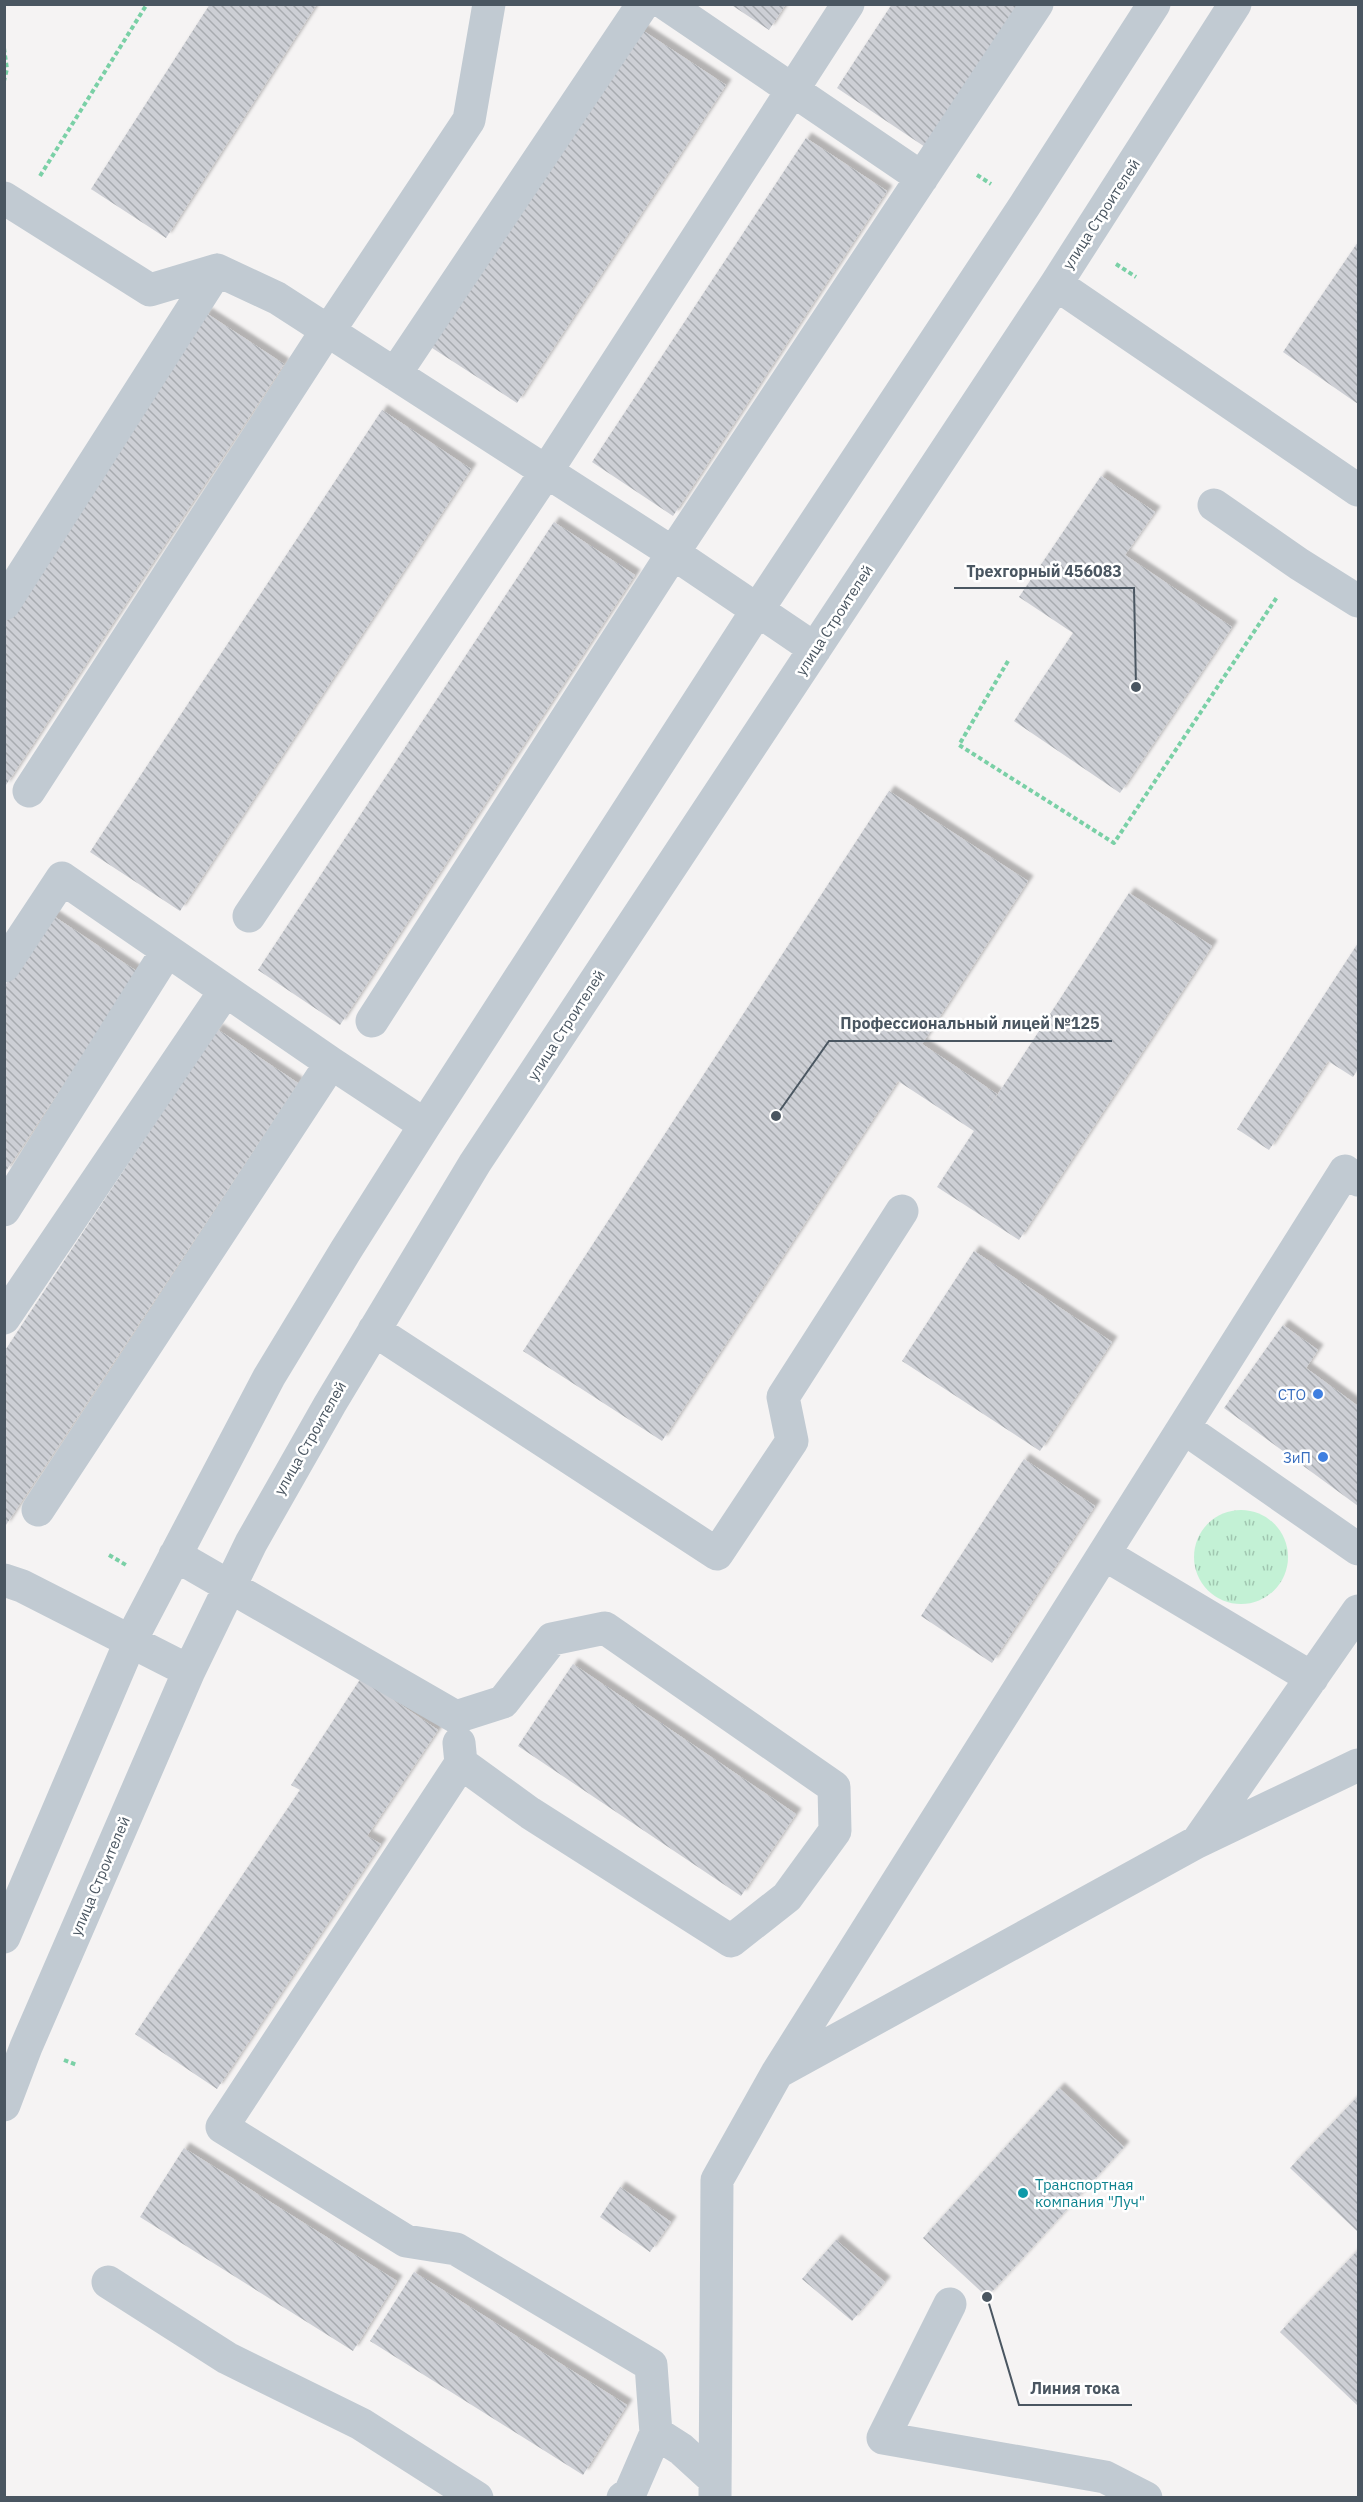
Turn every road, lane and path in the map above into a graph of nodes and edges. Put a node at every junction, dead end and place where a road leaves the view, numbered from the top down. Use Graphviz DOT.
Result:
graph roads {
  1 [pos="147,4"];
  2 [pos="489,4"];
  3 [pos="643,4"];
  4 [pos="666,4"];
  5 [pos="848,4"];
  6 [pos="1037,4"];
  7 [pos="1154,4"];
  8 [pos="1235,4"];
  9 [pos="4,48"];
  10 [pos="4,81"];
  11 [pos="792,91"];
  12 [pos="922,178"];
  13 [pos="38,179"];
  14 [pos="4,198"];
  15 [pos="217,270"];
  16 [pos="1056,285"];
  17 [pos="327,330"];
  18 [pos="394,374"];
  19 [pos="546,472"];
  20 [pos="1359,490"];
  21 [pos="1214,505"];
  22 [pos="673,554"];
  23 [pos="1299,564"];
  24 [pos="1359,601"];
  25 [pos="4,604"];
  26 [pos="758,609"];
  27 [pos="814,649"];
  28 [pos="1008,661"];
  29 [pos="29,791"];
  30 [pos="249,916"];
  31 [pos="167,951"];
  32 [pos="4,966"];
  33 [pos="225,991"];
  34 [pos="372,1021"];
  35 [pos="331,1063"];
  36 [pos="425,1125"];
  37 [pos="1359,1180"];
  38 [pos="4,1210"];
  39 [pos="902,1211"];
  40 [pos="4,1318"];
  41 [pos="374,1330"];
  42 [pos="1184,1428"];
  43 [pos="38,1510"];
  44 [pos="1359,1549"];
  45 [pos="1104,1554"];
  46 [pos="175,1556"];
  47 [pos="10,1578"];
  48 [pos="230,1587"];
  49 [pos="1359,1611"];
  50 [pos="131,1640"];
  51 [pos="189,1671"];
  52 [pos="1312,1678"];
  53 [pos="456,1717"];
  54 [pos="461,1763"];
  55 [pos="1359,1765"];
  56 [pos="1197,1842"];
  57 [pos="4,1937"];
  58 [pos="777,2073"];
  59 [pos="4,2105"];
  60 [pos="108,2282"];
  61 [pos="950,2304"];
  62 [pos="656,2433"];
  63 [pos="715,2489"];
  64 [pos="477,2498"];
  65 [pos="623,2498"];
  66 [pos="1146,2498"];
  1 -- 13 [label="path"];
  2 -- 17 [label="street"];
  3 -- 18 [label="street"];
  4 -- 11 [label="street"];
  5 -- 11 [label="street"];
  6 -- 12 [label="street"];
  7 -- 26 [label="street"];
  8 -- 16 [label="street, улица Строителей"];
  9 -- 10 [label="path"];
  11 -- 12 [label="street"];
  11 -- 19 [label="street"];
  12 -- 22 [label="street"];
  14 -- 15 [label="street"];
  15 -- 17 [label="street"];
  15 -- 25 [label="street"];
  16 -- 20 [label="street"];
  16 -- 27 [label="street, улица Строителей"];
  17 -- 18 [label="street"];
  17 -- 29 [label="street"];
  18 -- 19 [label="street"];
  19 -- 22 [label="street"];
  19 -- 30 [label="street"];
  21 -- 23 [label="street"];
  22 -- 26 [label="street"];
  22 -- 34 [label="street"];
  23 -- 24 [label="street"];
  23 -- 28 [label="path"];
  26 -- 27 [label="street"];
  26 -- 36 [label="street"];
  27 -- 41 [label="street, улица Строителей"];
  31 -- 32 [label="street"];
  31 -- 33 [label="street"];
  31 -- 38 [label="street"];
  33 -- 35 [label="street"];
  33 -- 40 [label="street"];
  35 -- 36 [label="street"];
  35 -- 43 [label="street"];
  36 -- 46 [label="street"];
  37 -- 42 [label="street"];
  39 -- 41 [label="street"];
  41 -- 48 [label="street, улица Строителей"];
  42 -- 44 [label="street"];
  42 -- 45 [label="street"];
  45 -- 52 [label="street"];
  45 -- 58 [label="street"];
  46 -- 48 [label="street"];
  46 -- 50 [label="street"];
  47 -- 50 [label="street"];
  48 -- 51 [label="street, улица Строителей"];
  48 -- 53 [label="street"];
  49 -- 52 [label="street"];
  50 -- 51 [label="street"];
  50 -- 57 [label="street"];
  51 -- 59 [label="street, улица Строителей"];
  52 -- 56 [label="street"];
  53 -- 54 [label="street"];
  53 -- 54 [label="street"];
  54 -- 62 [label="street"];
  55 -- 56 [label="street"];
  56 -- 58 [label="street"];
  58 -- 63 [label="street"];
  60 -- 64 [label="street"];
  61 -- 66 [label="street"];
  62 -- 63 [label="street"];
  62 -- 65 [label="street"];
}
